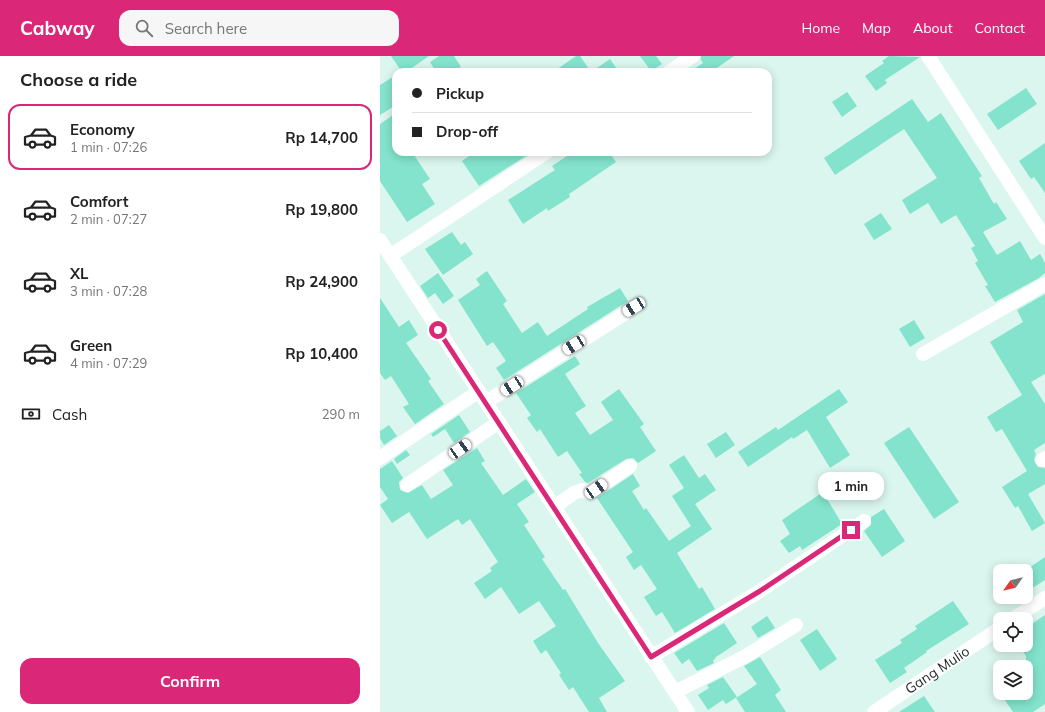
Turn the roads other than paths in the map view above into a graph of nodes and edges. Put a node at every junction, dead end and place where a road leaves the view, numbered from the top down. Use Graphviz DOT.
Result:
graph roads {
  1 [pos="693,56"];
  2 [pos="928,56"];
  3 [pos="674,68"];
  4 [pos="541,156"];
  5 [pos="1045,238"];
  6 [pos="380,240"];
  7 [pos="390,256"];
  8 [pos="1045,284"];
  9 [pos="634,307"];
  10 [pos="923,354"];
  11 [pos="482,397"];
  12 [pos="499,422"];
  13 [pos="380,458"];
  14 [pos="630,466"];
  15 [pos="407,485"];
  16 [pos="554,507"];
  17 [pos="864,521"];
  18 [pos="1045,598"];
  19 [pos="1024,612"];
  20 [pos="796,625"];
  21 [pos="993,633"];
  22 [pos="651,657"];
  23 [pos="675,692"];
  24 [pos="688,712"];
  25 [pos="874,712"];
  1 -- 3 [label="street"];
  2 -- 5 [label="street"];
  4 -- 7 [label="street"];
  6 -- 7 [label="street"];
  7 -- 11 [label="street"];
  8 -- 10 [label="street"];
  9 -- 11 [label="street"];
  11 -- 12 [label="street"];
  11 -- 13 [label="street"];
  12 -- 15 [label="street"];
  12 -- 16 [label="street"];
  14 -- 16 [label="street"];
  16 -- 22 [label="street"];
  17 -- 22 [label="street"];
  18 -- 19 [label="street"];
  20 -- 23 [label="street"];
  21 -- 25 [label="street, Gang Mulio"];
  22 -- 23 [label="street"];
  23 -- 24 [label="street"];
}
